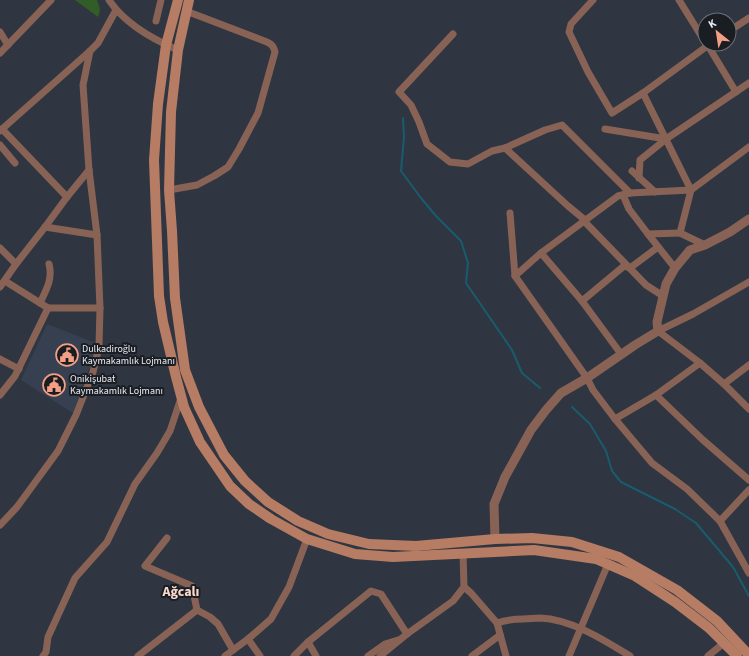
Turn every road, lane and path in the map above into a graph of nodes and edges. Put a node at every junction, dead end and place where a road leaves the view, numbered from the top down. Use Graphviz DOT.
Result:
graph roads {
  1 [pos="51,0"];
  2 [pos="109,0"];
  3 [pos="161,0"];
  4 [pos="178,0"];
  5 [pos="189,0"];
  6 [pos="593,0"];
  7 [pos="682,1"];
  8 [pos="116,10"];
  9 [pos="186,11"];
  10 [pos="749,18"];
  11 [pos="156,21"];
  12 [pos="737,26"];
  13 [pos="697,27"];
  14 [pos="0,32"];
  15 [pos="453,34"];
  16 [pos="8,45"];
  17 [pos="166,45"];
  18 [pos="178,50"];
  19 [pos="90,51"];
  20 [pos="697,52"];
  21 [pos="712,52"];
  22 [pos="0,53"];
  23 [pos="749,84"];
  24 [pos="736,92"];
  25 [pos="643,93"];
  26 [pos="605,129"];
  27 [pos="1,130"];
  28 [pos="666,140"];
  29 [pos="0,145"];
  30 [pos="505,148"];
  31 [pos="746,149"];
  32 [pos="749,157"];
  33 [pos="15,163"];
  34 [pos="89,170"];
  35 [pos="632,171"];
  36 [pos="639,178"];
  37 [pos="169,190"];
  38 [pos="691,190"];
  39 [pos="655,192"];
  40 [pos="627,194"];
  41 [pos="67,197"];
  42 [pos="510,213"];
  43 [pos="749,219"];
  44 [pos="585,220"];
  45 [pos="45,227"];
  46 [pos="680,233"];
  47 [pos="648,234"];
  48 [pos="96,235"];
  49 [pos="705,245"];
  50 [pos="658,247"];
  51 [pos="0,248"];
  52 [pos="541,253"];
  53 [pos="16,264"];
  54 [pos="49,264"];
  55 [pos="630,268"];
  56 [pos="675,268"];
  57 [pos="515,276"];
  58 [pos="5,281"];
  59 [pos="749,282"];
  60 [pos="0,287"];
  61 [pos="663,296"];
  62 [pos="582,301"];
  63 [pos="40,303"];
  64 [pos="48,308"];
  65 [pos="100,308"];
  66 [pos="658,332"];
  67 [pos="621,354"];
  68 [pos="0,359"];
  69 [pos="700,363"];
  70 [pos="749,365"];
  71 [pos="19,369"];
  72 [pos="587,378"];
  73 [pos="724,384"];
  74 [pos="0,395"];
  75 [pos="656,395"];
  76 [pos="181,398"];
  77 [pos="749,409"];
  78 [pos="616,419"];
  79 [pos="749,480"];
  80 [pos="749,490"];
  81 [pos="720,521"];
  82 [pos="0,525"];
  83 [pos="167,538"];
  84 [pos="307,539"];
  85 [pos="495,539"];
  86 [pos="464,553"];
  87 [pos="608,564"];
  88 [pos="749,573"];
  89 [pos="464,587"];
  90 [pos="197,610"];
  91 [pos="497,623"];
  92 [pos="581,629"];
  93 [pos="407,634"];
  94 [pos="500,635"];
  95 [pos="248,639"];
  96 [pos="400,640"];
  97 [pos="308,642"];
  98 [pos="724,643"];
  99 [pos="233,650"];
  100 [pos="749,654"];
  101 [pos="46,655"];
  102 [pos="138,656"];
  103 [pos="225,656"];
  104 [pos="260,656"];
  105 [pos="294,656"];
  106 [pos="316,656"];
  107 [pos="368,656"];
  108 [pos="380,656"];
  109 [pos="472,656"];
  110 [pos="506,656"];
  111 [pos="570,656"];
  112 [pos="630,656"];
  113 [pos="708,656"];
  114 [pos="737,656"];
  1 -- 16 [label="street"];
  2 -- 8 [label="street"];
  3 -- 11 [label="street"];
  4 -- 17 [label="main road"];
  5 -- 9 [label="main road"];
  6 -- 25 [label="street"];
  7 -- 13 [label="street"];
  8 -- 17 [label="street"];
  8 -- 19 [label="street"];
  9 -- 18 [label="main road"];
  9 -- 37 [label="street"];
  10 -- 12 [label="street"];
  14 -- 16 [label="street"];
  15 -- 30 [label="street"];
  16 -- 22 [label="street"];
  17 -- 18 [label="street"];
  17 -- 76 [label="main road"];
  18 -- 37 [label="main road"];
  19 -- 27 [label="street"];
  19 -- 34 [label="street"];
  20 -- 25 [label="street"];
  21 -- 24 [label="street"];
  23 -- 24 [label="street"];
  24 -- 28 [label="street"];
  25 -- 28 [label="street"];
  26 -- 28 [label="street"];
  27 -- 41 [label="street"];
  28 -- 36 [label="street"];
  28 -- 38 [label="street"];
  29 -- 33 [label="street"];
  30 -- 40 [label="street"];
  30 -- 44 [label="street"];
  31 -- 32 [label="street"];
  31 -- 38 [label="street"];
  34 -- 41 [label="street"];
  34 -- 48 [label="street"];
  35 -- 36 [label="street"];
  36 -- 39 [label="street"];
  37 -- 85 [label="main road"];
  38 -- 39 [label="street"];
  38 -- 46 [label="street"];
  39 -- 40 [label="street"];
  40 -- 44 [label="street"];
  40 -- 47 [label="street"];
  41 -- 45 [label="street"];
  42 -- 57 [label="street"];
  43 -- 49 [label="street"];
  44 -- 52 [label="street"];
  44 -- 55 [label="street"];
  45 -- 48 [label="street"];
  45 -- 53 [label="street"];
  46 -- 47 [label="street"];
  46 -- 49 [label="street"];
  47 -- 50 [label="street"];
  48 -- 65 [label="street"];
  49 -- 56 [label="street"];
  50 -- 55 [label="street"];
  50 -- 56 [label="street"];
  51 -- 53 [label="street"];
  52 -- 57 [label="street"];
  52 -- 62 [label="street"];
  53 -- 58 [label="street"];
  54 -- 63 [label="street"];
  55 -- 61 [label="street"];
  55 -- 62 [label="street"];
  56 -- 61 [label="street"];
  57 -- 72 [label="street"];
  58 -- 60 [label="street"];
  58 -- 63 [label="street"];
  59 -- 66 [label="street"];
  61 -- 66 [label="street"];
  62 -- 67 [label="street"];
  63 -- 64 [label="street"];
  64 -- 65 [label="street"];
  64 -- 71 [label="street"];
  65 -- 82 [label="street"];
  66 -- 67 [label="street"];
  66 -- 69 [label="street"];
  67 -- 72 [label="street"];
  68 -- 71 [label="street"];
  69 -- 73 [label="street"];
  69 -- 75 [label="street"];
  70 -- 73 [label="street"];
  71 -- 74 [label="street"];
  72 -- 78 [label="street"];
  72 -- 85 [label="street"];
  73 -- 77 [label="street"];
  75 -- 78 [label="street"];
  75 -- 79 [label="street"];
  76 -- 84 [label="main road"];
  76 -- 101 [label="street"];
  78 -- 81 [label="street"];
  80 -- 81 [label="street"];
  81 -- 88 [label="street"];
  83 -- 90 [label="street"];
  84 -- 86 [label="main road"];
  84 -- 95 [label="street"];
  85 -- 100 [label="main road"];
  86 -- 87 [label="main road"];
  86 -- 89 [label="street"];
  87 -- 92 [label="street"];
  87 -- 98 [label="main road"];
  89 -- 91 [label="street"];
  89 -- 93 [label="street"];
  90 -- 99 [label="street"];
  90 -- 102 [label="street"];
  91 -- 92 [label="street"];
  91 -- 94 [label="street"];
  92 -- 111 [label="street"];
  92 -- 112 [label="street"];
  93 -- 96 [label="street"];
  93 -- 97 [label="street"];
  94 -- 109 [label="street"];
  94 -- 110 [label="street"];
  95 -- 99 [label="street"];
  95 -- 104 [label="street"];
  96 -- 107 [label="street"];
  96 -- 108 [label="street"];
  97 -- 105 [label="street"];
  97 -- 106 [label="street"];
  98 -- 113 [label="street"];
  98 -- 114 [label="main road"];
  99 -- 103 [label="street"];
}
